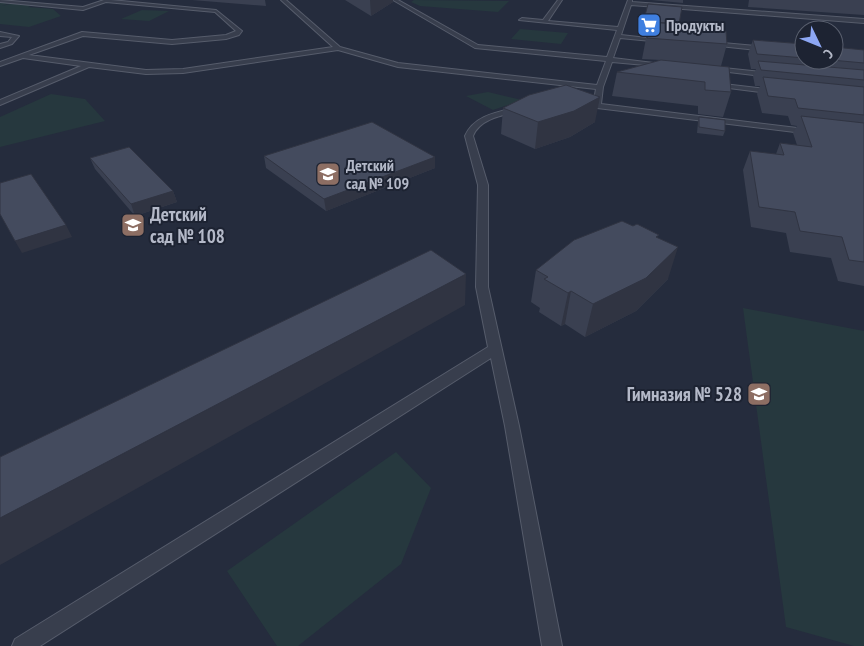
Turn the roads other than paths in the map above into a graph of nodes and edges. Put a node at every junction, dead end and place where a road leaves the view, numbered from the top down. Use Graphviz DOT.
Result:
graph roads {
  1 [pos="107,0"];
  2 [pos="283,0"];
  3 [pos="395,0"];
  4 [pos="560,0"];
  5 [pos="0,1"];
  6 [pos="630,1"];
  7 [pos="522,20"];
  8 [pos="864,20"];
  9 [pos="545,22"];
  10 [pos="619,32"];
  11 [pos="0,34"];
  12 [pos="667,40"];
  13 [pos="706,44"];
  14 [pos="0,46"];
  15 [pos="338,48"];
  16 [pos="775,50"];
  17 [pos="22,56"];
  18 [pos="610,60"];
  19 [pos="0,64"];
  20 [pos="90,64"];
  21 [pos="672,66"];
  22 [pos="710,69"];
  23 [pos="606,74"];
  24 [pos="614,75"];
  25 [pos="782,76"];
  26 [pos="710,85"];
  27 [pos="600,87"];
  28 [pos="787,93"];
  29 [pos="0,103"];
  30 [pos="526,106"];
  31 [pos="823,133"];
  32 [pos="494,350"];
  33 [pos="22,646"];
  34 [pos="552,646"];
  1 -- 5 [label="lane"];
  1 -- 17 [label="lane"];
  2 -- 15 [label="lane"];
  3 -- 18 [label="lane"];
  4 -- 9 [label="lane"];
  6 -- 8 [label="lane"];
  6 -- 10 [label="lane"];
  7 -- 9 [label="lane"];
  9 -- 10 [label="lane"];
  10 -- 12 [label="lane"];
  10 -- 18 [label="lane"];
  11 -- 14 [label="lane"];
  13 -- 16 [label="lane"];
  15 -- 20 [label="lane"];
  15 -- 27 [label="lane"];
  17 -- 19 [label="lane"];
  17 -- 20 [label="lane"];
  18 -- 21 [label="lane"];
  18 -- 23 [label="lane"];
  20 -- 29 [label="lane"];
  22 -- 25 [label="lane"];
  23 -- 24 [label="lane"];
  23 -- 27 [label="lane"];
  26 -- 28 [label="lane"];
  27 -- 31 [label="lane"];
  30 -- 32 [label="lane"];
  32 -- 33 [label="lane"];
  32 -- 34 [label="lane"];
}
